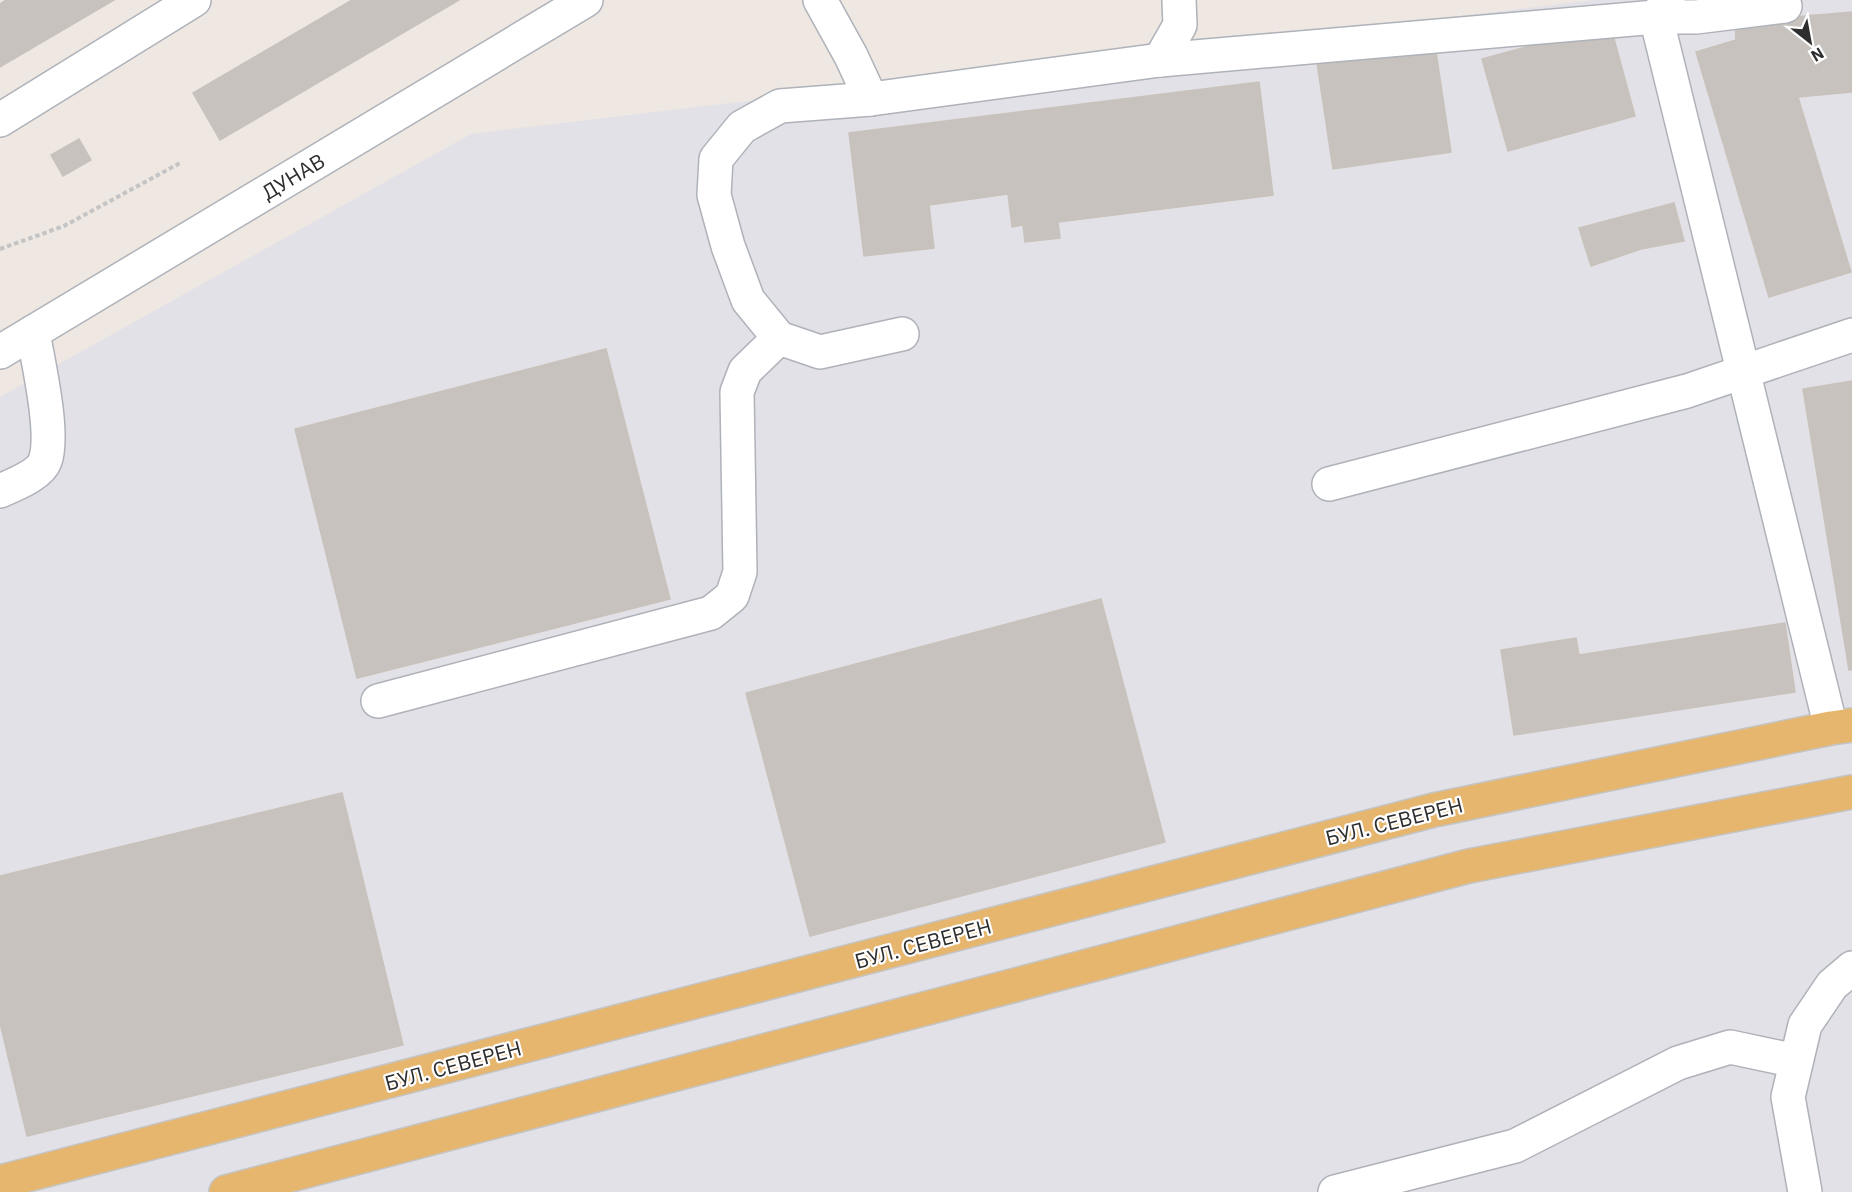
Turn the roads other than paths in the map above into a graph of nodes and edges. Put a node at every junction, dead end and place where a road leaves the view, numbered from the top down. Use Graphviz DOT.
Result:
graph roads {
  1 [pos="194,0"];
  2 [pos="586,0"];
  3 [pos="820,0"];
  4 [pos="1179,0"];
  5 [pos="1785,6"];
  6 [pos="1662,8"];
  7 [pos="1160,60"];
  8 [pos="871,99"];
  9 [pos="0,120"];
  10 [pos="33,332"];
  11 [pos="902,334"];
  12 [pos="1852,335"];
  13 [pos="779,338"];
  14 [pos="0,352"];
  15 [pos="1744,371"];
  16 [pos="1329,484"];
  17 [pos="0,491"];
  18 [pos="378,701"];
  19 [pos="1841,727"];
  20 [pos="1852,792"];
  21 [pos="1852,968"];
  22 [pos="1796,1062"];
  23 [pos="2,1176"];
  24 [pos="226,1192"];
  25 [pos="1335,1192"];
  26 [pos="1805,1192"];
  1 -- 9 [label="street"];
  2 -- 10 [label="street, ДУНАВ"];
  3 -- 8 [label="street"];
  4 -- 7 [label="street"];
  5 -- 6 [label="street"];
  6 -- 7 [label="street"];
  6 -- 15 [label="street"];
  7 -- 8 [label="street"];
  8 -- 13 [label="street"];
  10 -- 14 [label="street, ДУНАВ"];
  10 -- 17 [label="street"];
  11 -- 13 [label="street"];
  12 -- 15 [label="street"];
  13 -- 18 [label="street"];
  15 -- 16 [label="street"];
  15 -- 19 [label="street"];
  19 -- 23 [label="main road, БУЛ. СЕВЕРЕН"];
  20 -- 24 [label="main road"];
  21 -- 22 [label="street"];
  22 -- 25 [label="street"];
  22 -- 26 [label="street"];
}
